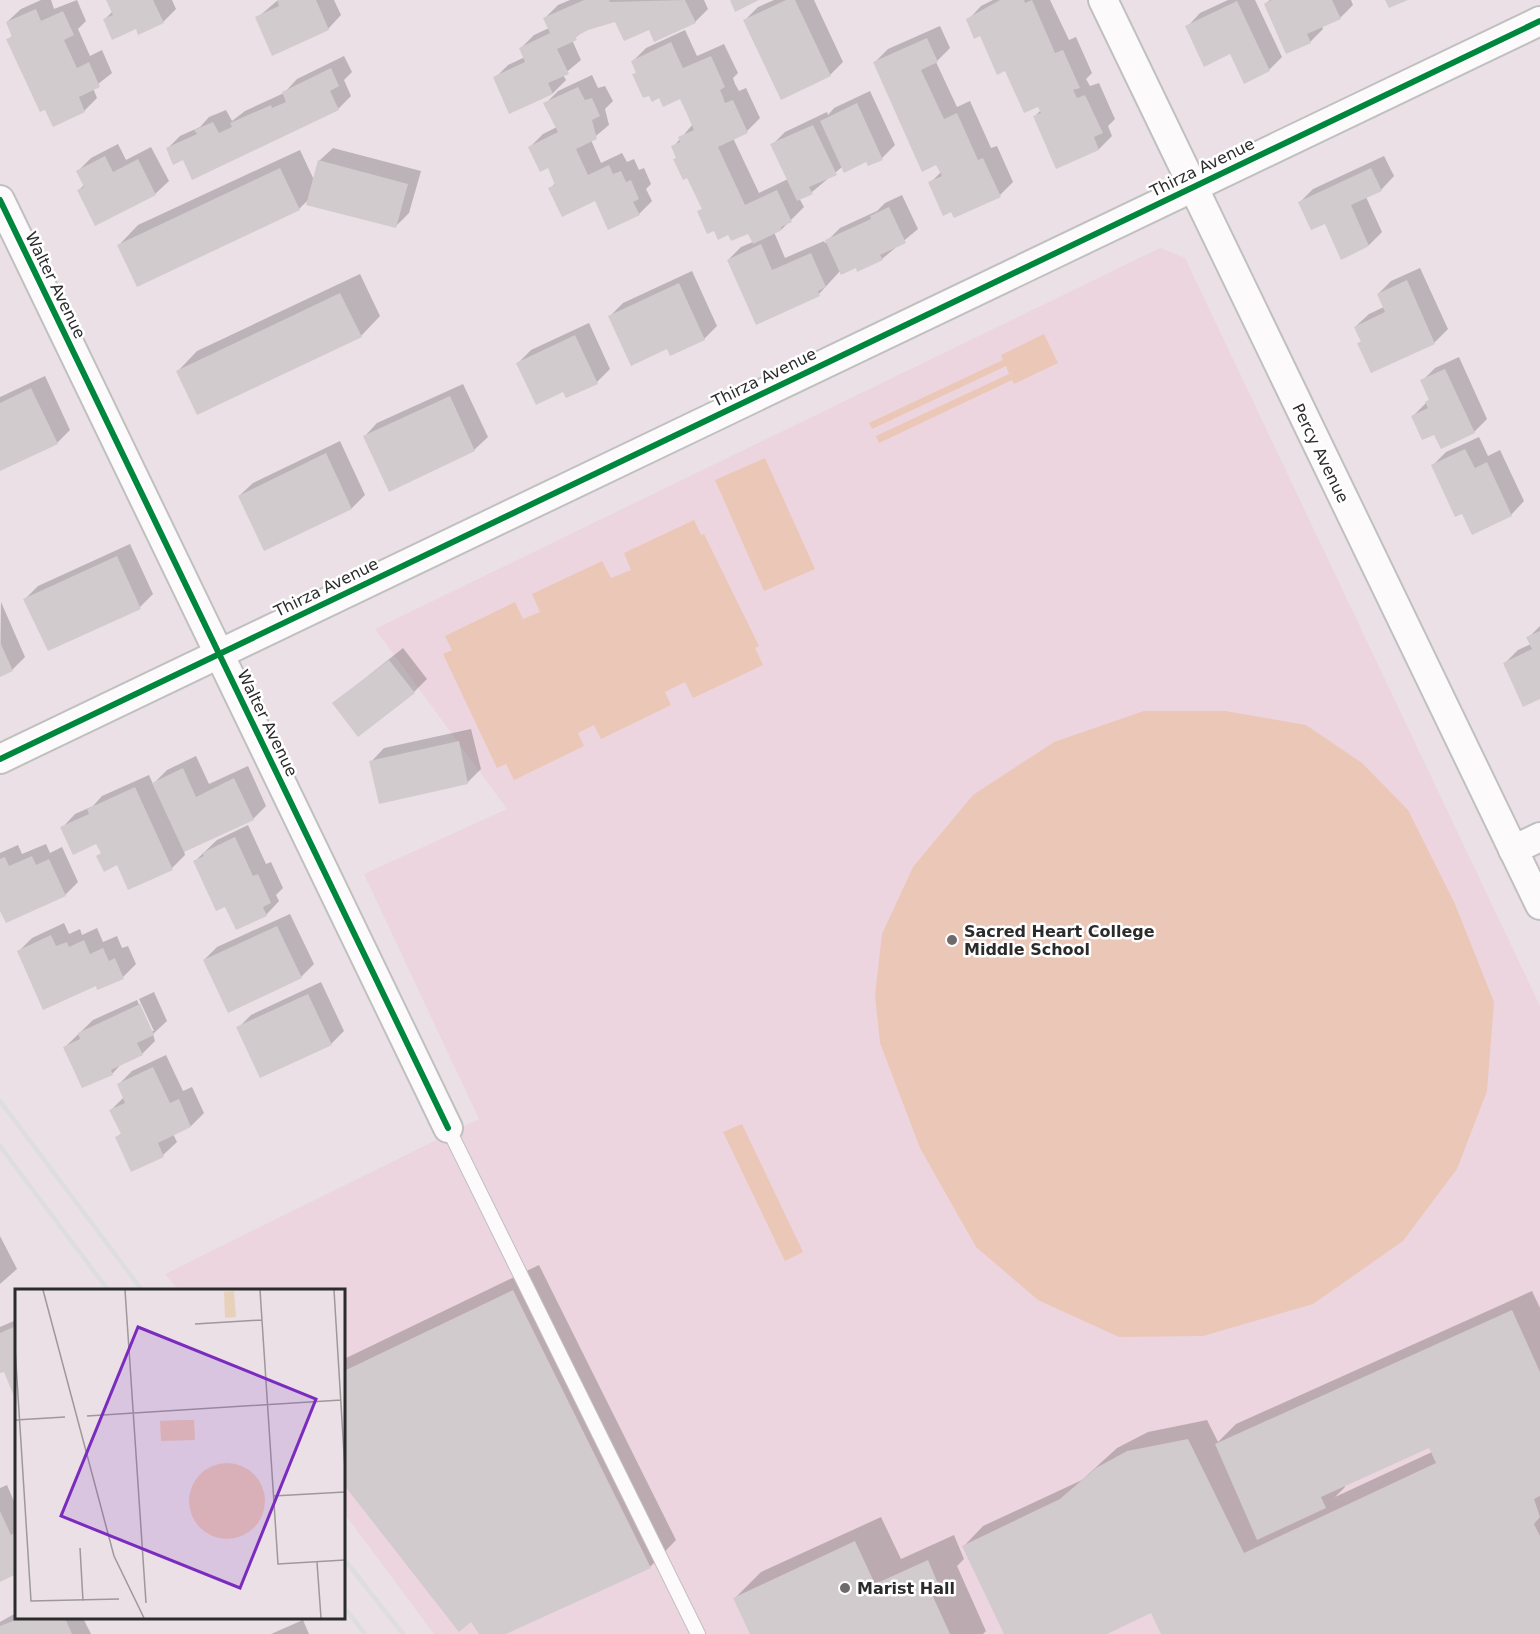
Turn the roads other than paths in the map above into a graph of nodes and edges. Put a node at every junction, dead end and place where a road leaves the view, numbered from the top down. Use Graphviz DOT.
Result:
graph roads {
  1 [pos="1103,0"];
  2 [pos="1540,21"];
  3 [pos="1193,187"];
  4 [pos="0,200"];
  5 [pos="219,654"];
  6 [pos="0,759"];
  7 [pos="1540,837"];
  8 [pos="1513,850"];
  9 [pos="1540,905"];
  10 [pos="448,1128"];
  11 [pos="698,1634"];
  1 -- 3 [label="street, Percy Avenue"];
  2 -- 3 [label="street, Thirza Avenue"];
  3 -- 5 [label="street, Thirza Avenue"];
  3 -- 8 [label="street, Percy Avenue"];
  4 -- 5 [label="street, Walter Avenue"];
  5 -- 6 [label="street, Thirza Avenue"];
  5 -- 10 [label="street, Walter Avenue"];
  7 -- 8 [label="street"];
  8 -- 9 [label="street, Percy Avenue"];
  10 -- 11 [label="lane"];
}
